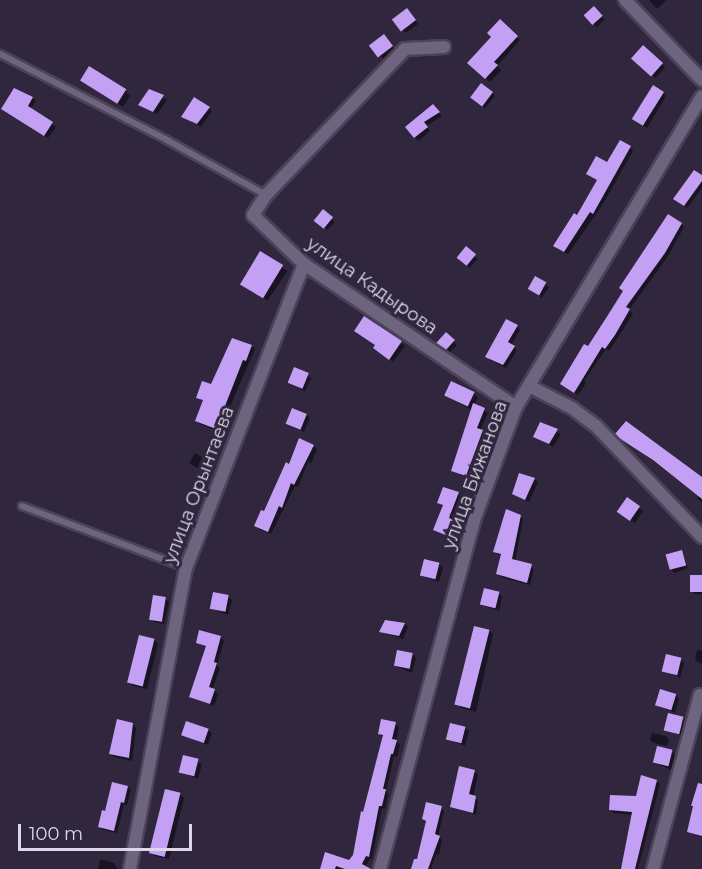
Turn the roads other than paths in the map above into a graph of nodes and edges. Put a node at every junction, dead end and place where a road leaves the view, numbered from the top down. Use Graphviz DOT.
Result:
graph roads {
  1 [pos="625,0"];
  2 [pos="444,46"];
  3 [pos="0,54"];
  4 [pos="702,80"];
  5 [pos="701,100"];
  6 [pos="266,195"];
  7 [pos="304,264"];
  8 [pos="529,386"];
  9 [pos="516,407"];
  10 [pos="22,506"];
  11 [pos="702,537"];
  12 [pos="186,568"];
  13 [pos="702,695"];
  14 [pos="130,869"];
  15 [pos="380,869"];
  16 [pos="653,869"];
  1 -- 4 [label="street"];
  2 -- 6 [label="street, улица Кадырова"];
  3 -- 6 [label="lane"];
  5 -- 8 [label="street, улица Бижанова"];
  6 -- 7 [label="street, улица Кадырова"];
  7 -- 9 [label="street, улица Кадырова"];
  7 -- 12 [label="street, улица Орынтаева"];
  8 -- 9 [label="street, улица Бижанова"];
  8 -- 11 [label="street"];
  9 -- 15 [label="street, улица Бижанова"];
  10 -- 12 [label="lane"];
  12 -- 14 [label="street, улица Орынтаева"];
  13 -- 16 [label="street"];
}
